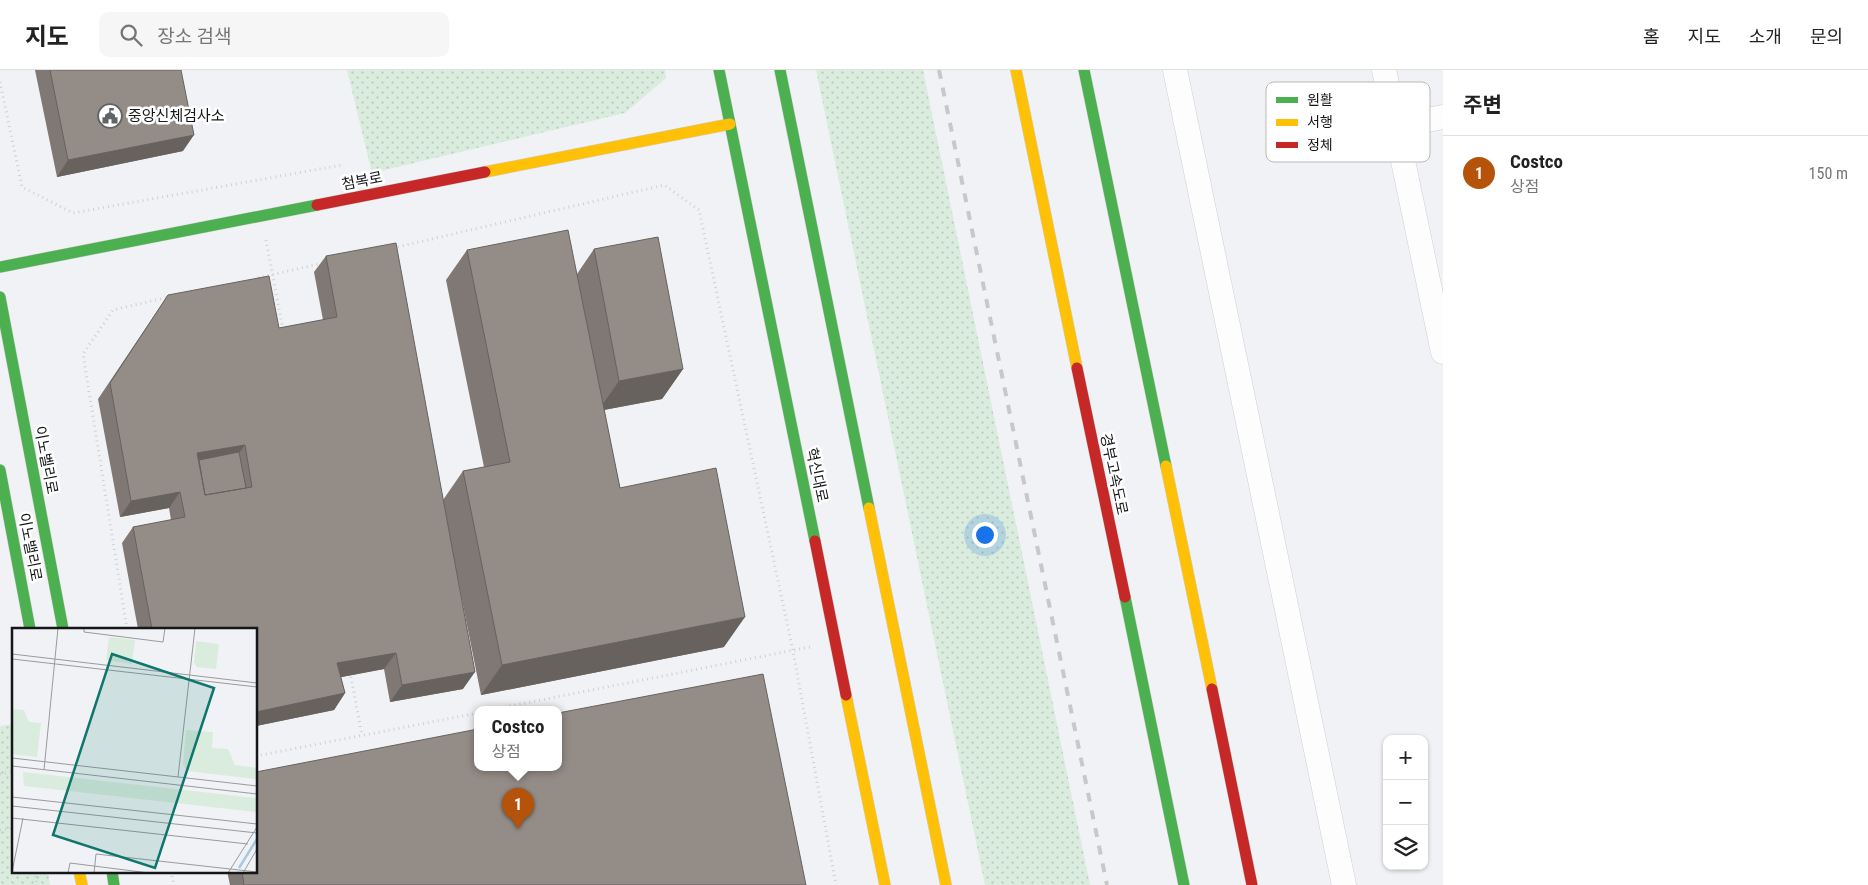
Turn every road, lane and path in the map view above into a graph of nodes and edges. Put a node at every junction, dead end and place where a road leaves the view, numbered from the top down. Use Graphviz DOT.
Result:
graph roads {
  1 [pos="719,70"];
  2 [pos="780,70"];
  3 [pos="1016,70"];
  4 [pos="1084,70"];
  5 [pos="1175,70"];
  6 [pos="0,82"];
  7 [pos="1443,117"];
  8 [pos="1430,119"];
  9 [pos="730,124"];
  10 [pos="1403,162"];
  11 [pos="342,165"];
  12 [pos="261,217"];
  13 [pos="387,249"];
  14 [pos="330,262"];
  15 [pos="0,266"];
  16 [pos="273,275"];
  17 [pos="254,279"];
  18 [pos="0,297"];
  19 [pos="170,297"];
  20 [pos="284,334"];
  21 [pos="1443,352"];
  22 [pos="0,470"];
  23 [pos="30,628"];
  24 [pos="64,628"];
  25 [pos="127,628"];
  26 [pos="836,642"];
  27 [pos="793,651"];
  28 [pos="349,667"];
  29 [pos="511,706"];
  30 [pos="474,713"];
  31 [pos="362,735"];
  32 [pos="258,756"];
  33 [pos="35,872"];
  34 [pos="79,872"];
  35 [pos="112,872"];
  36 [pos="171,872"];
  37 [pos="37,885"];
  38 [pos="82,885"];
  39 [pos="114,885"];
  40 [pos="174,885"];
  41 [pos="836,885"];
  42 [pos="885,885"];
  43 [pos="946,885"];
  44 [pos="1184,885"];
  45 [pos="1252,885"];
  46 [pos="1344,885"];
  1 -- 9 [label="main road, 혁신대로"];
  2 -- 43 [label="main road"];
  3 -- 44 [label="main road, 경부고속도로"];
  4 -- 45 [label="main road"];
  5 -- 46 [label="street"];
  6 -- 11 [label="path"];
  7 -- 8 [label="street"];
  9 -- 12 [label="main road, 첨복로"];
  9 -- 26 [label="main road, 혁신대로"];
  10 -- 21 [label="street"];
  12 -- 15 [label="main road, 첨복로"];
  12 -- 16 [label="path"];
  13 -- 27 [label="path"];
  14 -- 16 [label="path"];
  16 -- 17 [label="path"];
  16 -- 20 [label="path"];
  18 -- 24 [label="main road, 이노벨리로"];
  19 -- 25 [label="path"];
  22 -- 23 [label="main road, 이노밸리로"];
  26 -- 27 [label="path"];
  26 -- 42 [label="main road, 혁신대로"];
  27 -- 29 [label="path"];
  27 -- 41 [label="path"];
  28 -- 31 [label="path"];
  30 -- 31 [label="path"];
  31 -- 32 [label="path"];
  33 -- 37 [label="path"];
  34 -- 38 [label="main road"];
  35 -- 39 [label="main road"];
  36 -- 40 [label="path"];
}
